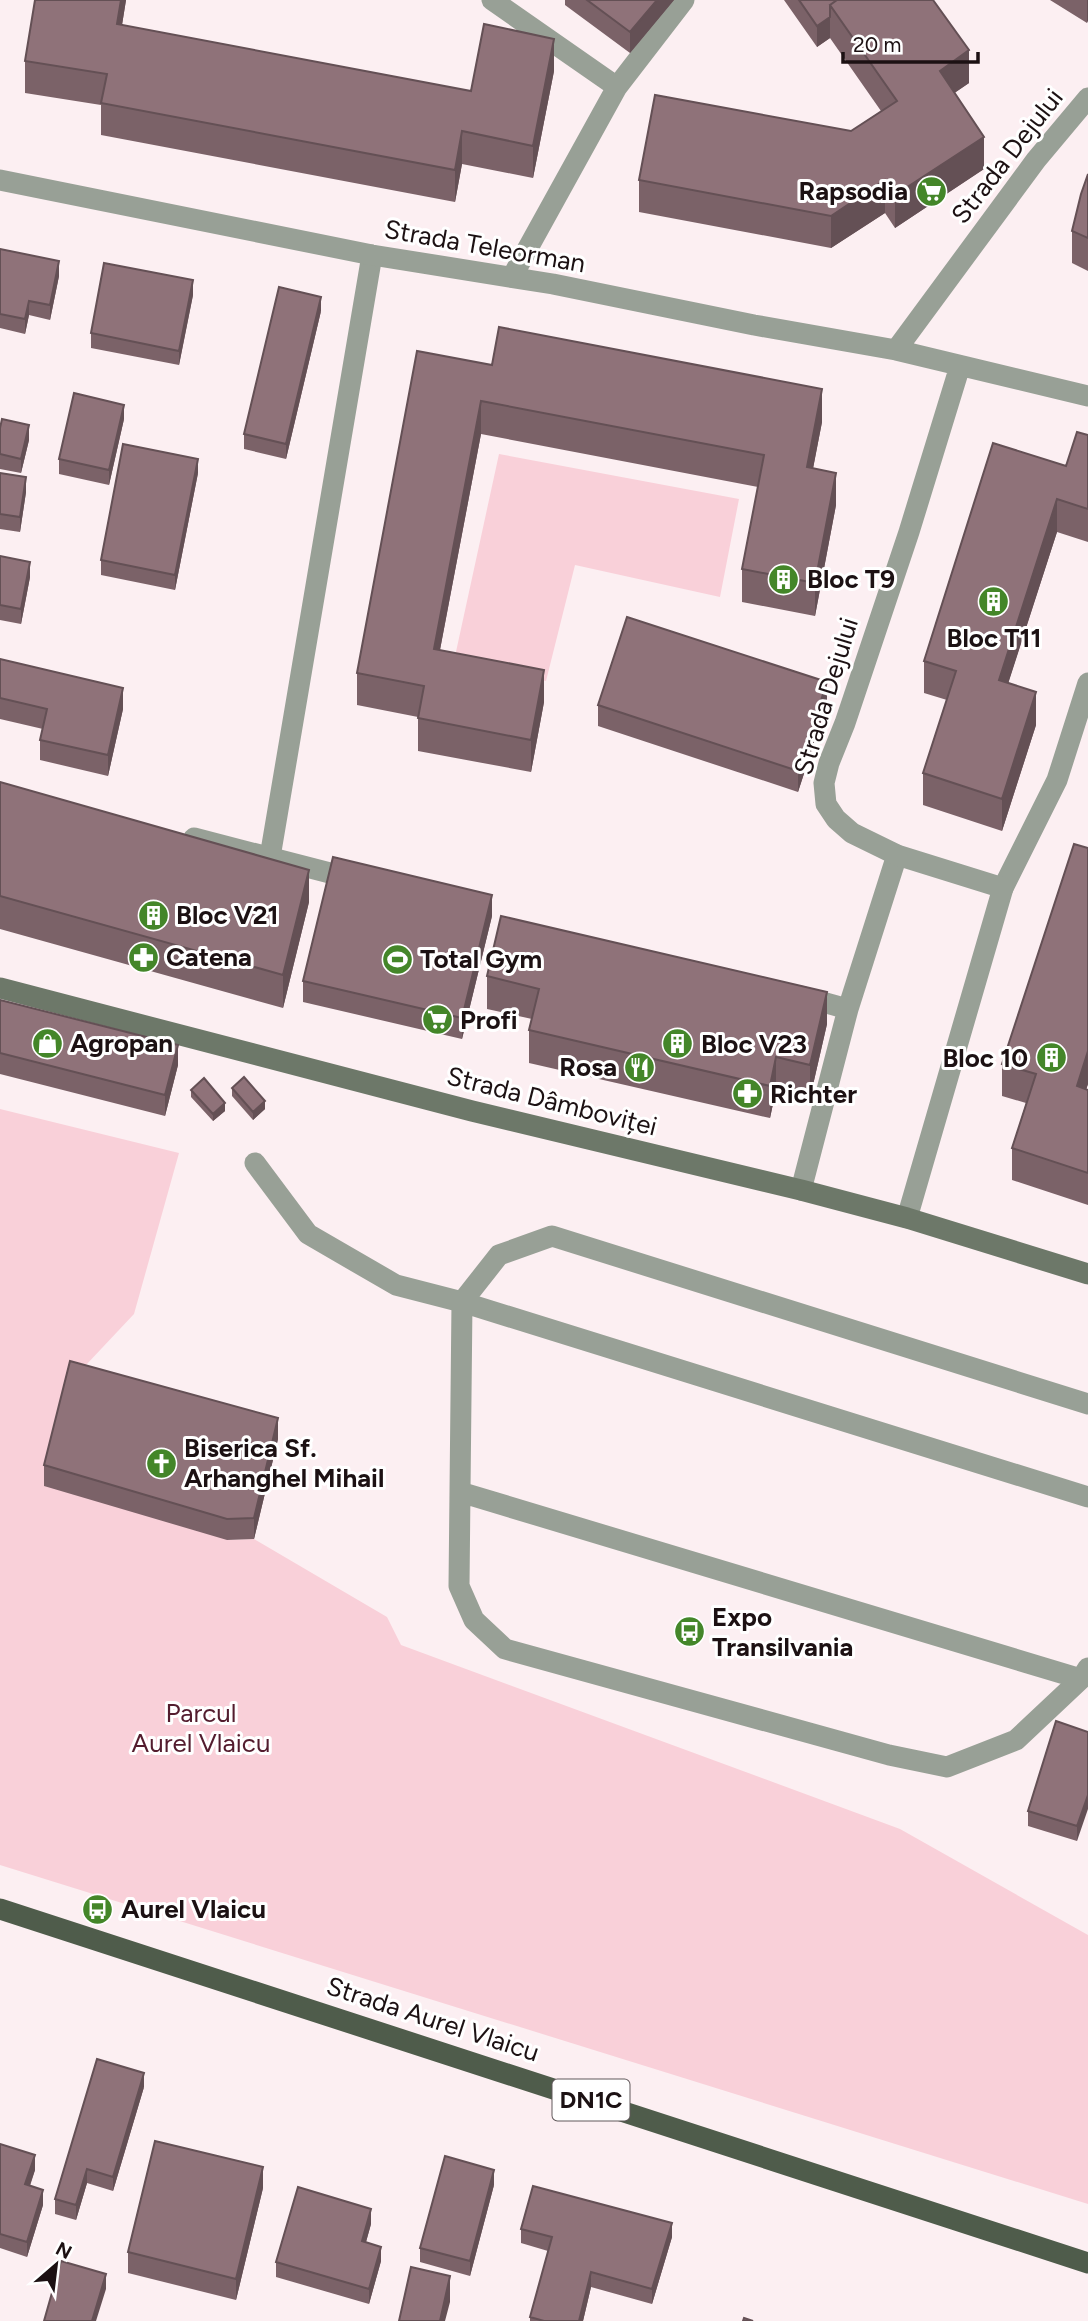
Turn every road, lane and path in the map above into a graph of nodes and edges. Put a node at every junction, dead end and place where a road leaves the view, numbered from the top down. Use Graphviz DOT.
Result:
graph roads {
  1 [pos="492,0"];
  2 [pos="684,0"];
  3 [pos="617,87"];
  4 [pos="1088,98"];
  5 [pos="0,180"];
  6 [pos="372,255"];
  7 [pos="512,276"];
  8 [pos="896,350"];
  9 [pos="960,366"];
  10 [pos="1088,396"];
  11 [pos="1088,683"];
  12 [pos="176,834"];
  13 [pos="897,855"];
  14 [pos="270,857"];
  15 [pos="374,884"];
  16 [pos="1003,888"];
  17 [pos="0,988"];
  18 [pos="782,991"];
  19 [pos="848,1009"];
  20 [pos="255,1163"];
  21 [pos="801,1190"];
  22 [pos="906,1218"];
  23 [pos="1088,1274"];
  24 [pos="462,1303"];
  25 [pos="1088,1404"];
  26 [pos="460,1492"];
  27 [pos="1088,1497"];
  28 [pos="1085,1673"];
  29 [pos="0,1909"];
  30 [pos="1088,2263"];
  1 -- 3 [label="street"];
  2 -- 3 [label="street"];
  3 -- 7 [label="street"];
  4 -- 8 [label="street, Strada Dejului"];
  5 -- 6 [label="street, Strada Teleorman"];
  6 -- 7 [label="street, Strada Teleorman"];
  6 -- 14 [label="street"];
  7 -- 8 [label="street, Strada Teleorman"];
  8 -- 9 [label="street, Strada Teleorman"];
  9 -- 10 [label="street, Strada Teleorman"];
  9 -- 13 [label="street, Strada Dejului"];
  11 -- 16 [label="street"];
  12 -- 14 [label="street"];
  13 -- 16 [label="street, Strada Dejului"];
  13 -- 19 [label="street"];
  14 -- 15 [label="street"];
  16 -- 22 [label="street"];
  17 -- 21 [label="street, Strada Dâmboviței"];
  18 -- 19 [label="street"];
  19 -- 21 [label="street"];
  20 -- 24 [label="street"];
  21 -- 22 [label="street, Strada Dâmboviței"];
  22 -- 23 [label="street, Strada Dâmboviței"];
  24 -- 25 [label="street"];
  24 -- 26 [label="street"];
  24 -- 27 [label="street"];
  26 -- 28 [label="street"];
  26 -- 28 [label="street"];
  29 -- 30 [label="main road, Strada Aurel Vlaicu / DN1C"];
}
